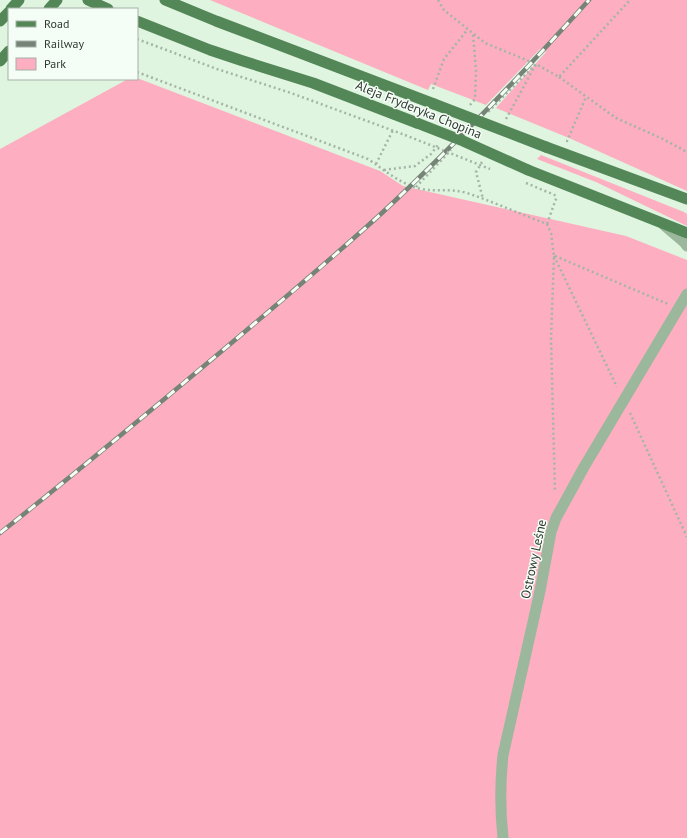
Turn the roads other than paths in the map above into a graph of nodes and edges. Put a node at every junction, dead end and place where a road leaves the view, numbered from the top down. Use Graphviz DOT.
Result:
graph roads {
  1 [pos="20,0"];
  2 [pos="57,0"];
  3 [pos="88,0"];
  4 [pos="165,0"];
  5 [pos="175,2"];
  6 [pos="13,8"];
  7 [pos="50,8"];
  8 [pos="106,8"];
  9 [pos="8,13"];
  10 [pos="138,21"];
  11 [pos="0,22"];
  12 [pos="8,52"];
  13 [pos="0,61"];
  14 [pos="687,199"];
  15 [pos="660,222"];
  16 [pos="687,233"];
  17 [pos="687,246"];
  18 [pos="687,294"];
  19 [pos="504,838"];
  1 -- 6 [label="main road"];
  2 -- 7 [label="main road"];
  3 -- 8 [label="main road"];
  4 -- 5 [label="main road, Aleja Fryderyka Chopina"];
  5 -- 14 [label="main road, Aleja Fryderyka Chopina, bridge"];
  9 -- 11 [label="main road"];
  10 -- 15 [label="main road, Aleja Fryderyka Chopina, bridge"];
  12 -- 13 [label="main road"];
  15 -- 16 [label="main road, Aleja Fryderyka Chopina"];
  15 -- 17 [label="street"];
  18 -- 19 [label="street, Ostrowy Leśne"];
}
